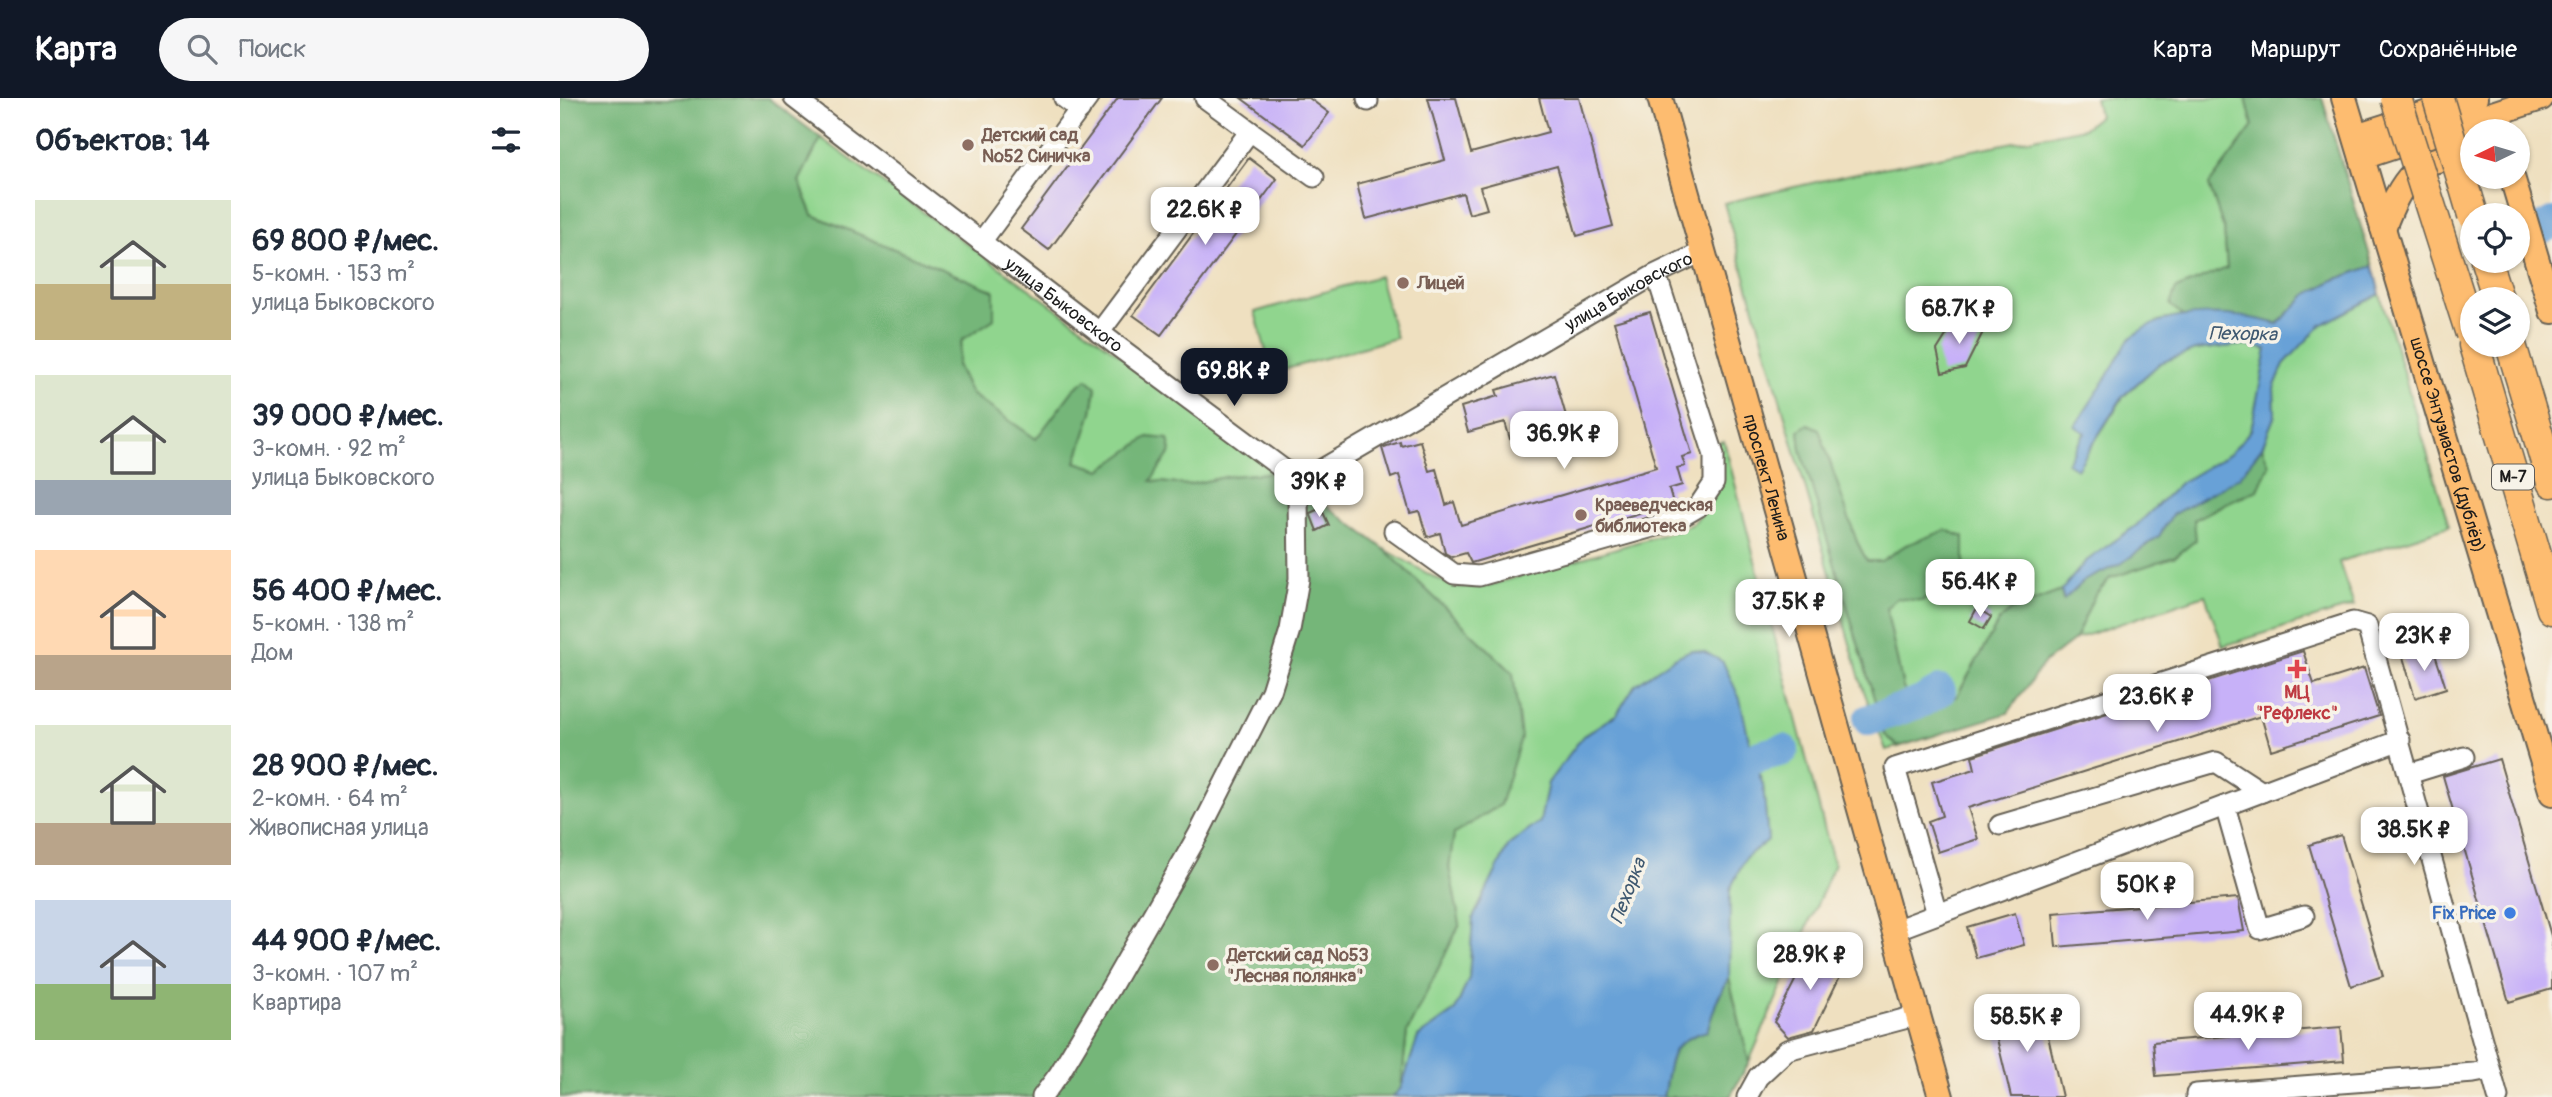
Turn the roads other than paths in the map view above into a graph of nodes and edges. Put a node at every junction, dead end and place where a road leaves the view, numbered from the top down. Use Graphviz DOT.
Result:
graph roads {
  1 [pos="794,98"];
  2 [pos="1205,98"];
  3 [pos="1660,98"];
  4 [pos="2344,98"];
  5 [pos="2396,98"];
  6 [pos="2438,98"];
  7 [pos="2541,98"];
  8 [pos="1077,102"];
  9 [pos="2489,110"];
  10 [pos="1250,131"];
  11 [pos="2359,146"];
  12 [pos="2460,159"];
  13 [pos="1314,177"];
  14 [pos="2514,189"];
  15 [pos="2469,203"];
  16 [pos="2384,228"];
  17 [pos="981,242"];
  18 [pos="1704,251"];
  19 [pos="1660,286"];
  20 [pos="2460,302"];
  21 [pos="2552,312"];
  22 [pos="1099,333"];
  23 [pos="2477,357"];
  24 [pos="2515,357"];
  25 [pos="1307,478"];
  26 [pos="2552,482"];
  27 [pos="1394,531"];
  28 [pos="2552,609"];
  29 [pos="2400,740"];
  30 [pos="2464,757"];
  31 [pos="2409,774"];
  32 [pos="2262,792"];
  33 [pos="2552,793"];
  34 [pos="2225,806"];
  35 [pos="2000,825"];
  36 [pos="1937,914"];
  37 [pos="2304,916"];
  38 [pos="1895,930"];
  39 [pos="1919,1015"];
  40 [pos="2490,1070"];
  41 [pos="1042,1097"];
  42 [pos="1747,1097"];
  43 [pos="1941,1097"];
  44 [pos="2196,1097"];
  45 [pos="2498,1097"];
  1 -- 17 [label="street, улица Быковского"];
  2 -- 10 [label="street"];
  3 -- 18 [label="main road, проспект Ленина"];
  4 -- 11 [label="main road, шоссе Энтузиастов (дублёр)"];
  5 -- 20 [label="highway, М-7, bridge"];
  6 -- 15 [label="highway, bridge"];
  7 -- 9 [label="main road"];
  8 -- 17 [label="street"];
  9 -- 11 [label="main road"];
  10 -- 13 [label="street"];
  10 -- 22 [label="street"];
  11 -- 16 [label="main road, шоссе Энтузиастов (дублёр)"];
  12 -- 16 [label="main road"];
  14 -- 21 [label="main road"];
  16 -- 33 [label="main road, шоссе Энтузиастов (дублёр)"];
  17 -- 22 [label="street, улица Быковского"];
  18 -- 25 [label="street, улица Быковского"];
  18 -- 38 [label="main road, проспект Ленина"];
  19 -- 27 [label="street"];
  22 -- 25 [label="street, улица Быковского"];
  23 -- 28 [label="highway, М-7"];
  24 -- 26 [label="highway, М-7"];
  25 -- 41 [label="street"];
  29 -- 31 [label="street"];
  29 -- 32 [label="street"];
  29 -- 36 [label="street"];
  30 -- 31 [label="street"];
  31 -- 40 [label="street"];
  32 -- 34 [label="street"];
  32 -- 35 [label="street"];
  34 -- 36 [label="street"];
  34 -- 37 [label="street"];
  36 -- 38 [label="street"];
  38 -- 39 [label="main road, проспект Ленина"];
  39 -- 42 [label="street"];
  39 -- 43 [label="main road, проспект Ленина"];
  40 -- 44 [label="street"];
  40 -- 45 [label="street"];
}
